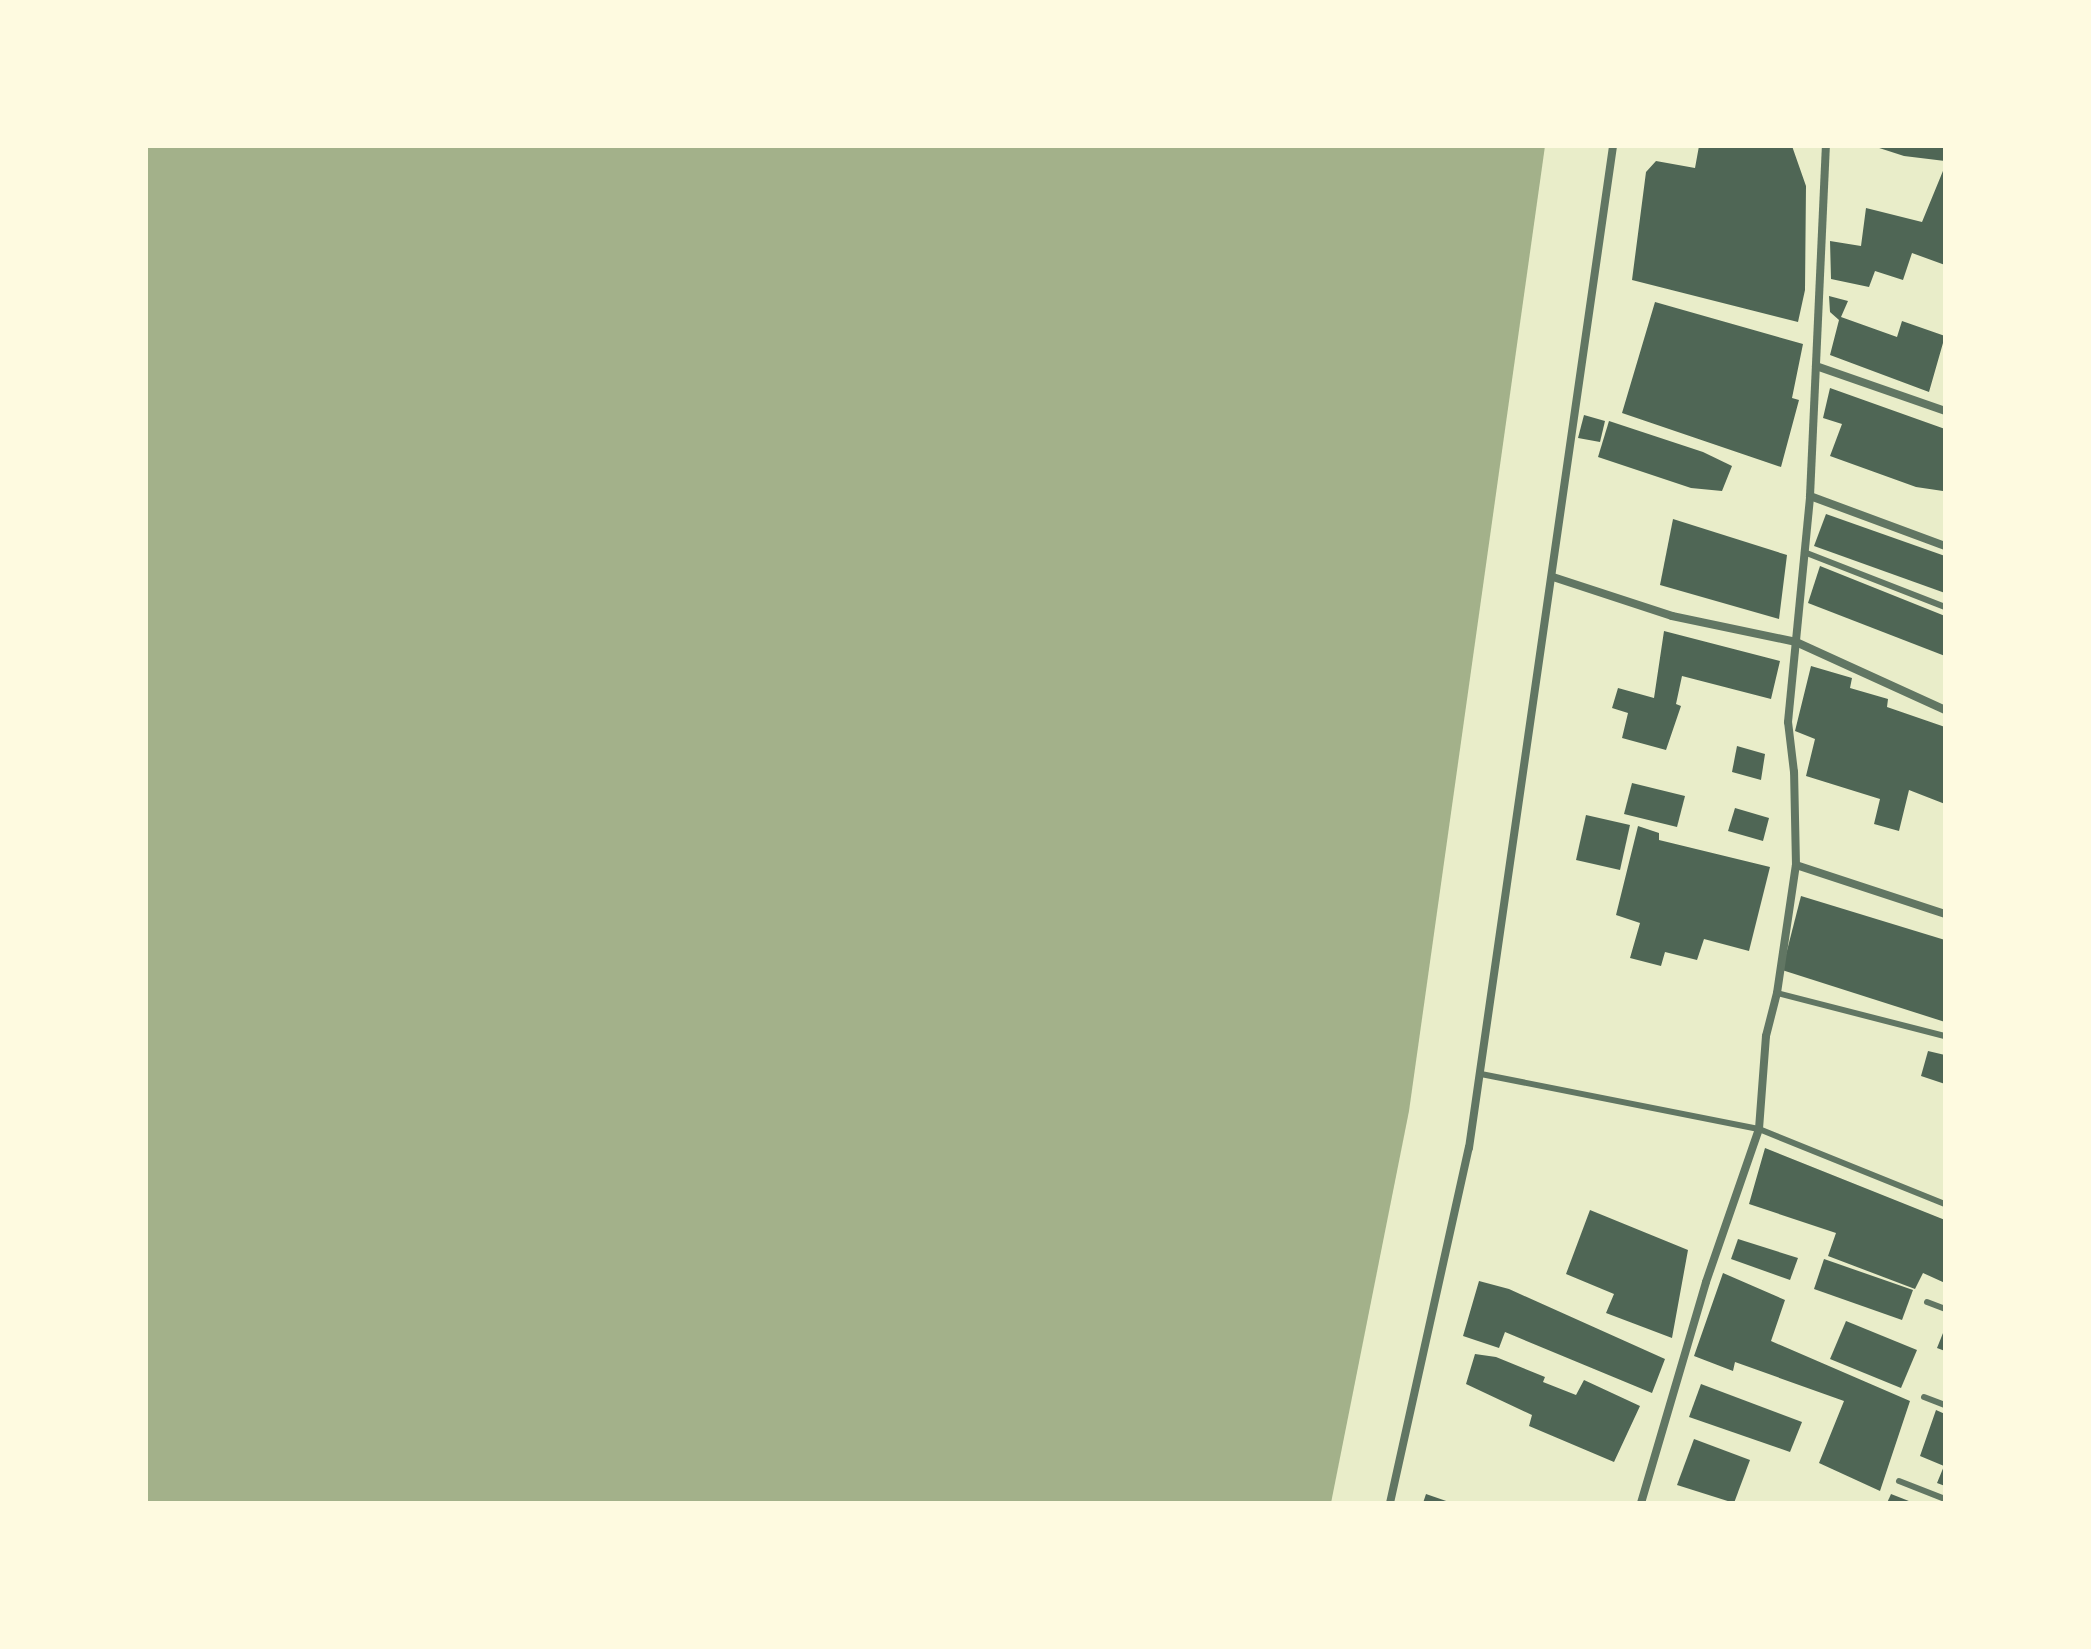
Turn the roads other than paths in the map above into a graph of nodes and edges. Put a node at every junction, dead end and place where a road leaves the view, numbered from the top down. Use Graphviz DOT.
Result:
graph roads {
  1 [pos="1613,146"];
  2 [pos="1826,146"];
  3 [pos="1816,366"];
  4 [pos="1945,411"];
  5 [pos="1810,496"];
  6 [pos="1945,546"];
  7 [pos="1804,552"];
  8 [pos="1553,577"];
  9 [pos="1945,607"];
  10 [pos="1796,642"];
  11 [pos="1945,710"];
  12 [pos="1796,865"];
  13 [pos="1945,914"];
  14 [pos="1777,993"];
  15 [pos="1945,1036"];
  16 [pos="1481,1074"];
  17 [pos="1759,1129"];
  18 [pos="1945,1204"];
  19 [pos="1927,1302"];
  20 [pos="1945,1309"];
  21 [pos="1924,1397"];
  22 [pos="1945,1405"];
  23 [pos="1899,1481"];
  24 [pos="1945,1499"];
  25 [pos="1390,1503"];
  26 [pos="1641,1503"];
  1 -- 8 [label="street"];
  2 -- 3 [label="street"];
  3 -- 4 [label="street"];
  3 -- 5 [label="street"];
  5 -- 6 [label="street"];
  5 -- 7 [label="street"];
  7 -- 9 [label="lane"];
  7 -- 10 [label="street"];
  8 -- 10 [label="street"];
  8 -- 16 [label="street"];
  10 -- 11 [label="street"];
  10 -- 12 [label="street"];
  12 -- 13 [label="street"];
  12 -- 14 [label="street"];
  14 -- 15 [label="lane"];
  14 -- 17 [label="street"];
  16 -- 17 [label="lane"];
  16 -- 25 [label="street"];
  17 -- 18 [label="lane"];
  17 -- 26 [label="street"];
  19 -- 20 [label="lane"];
  21 -- 22 [label="lane"];
  23 -- 24 [label="lane"];
}
